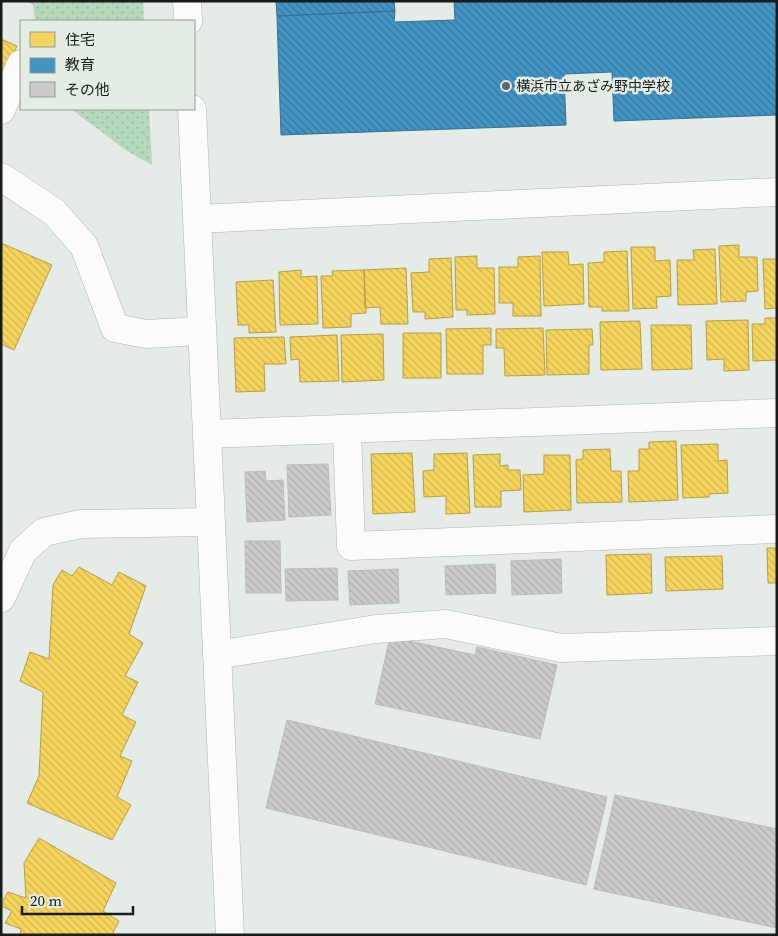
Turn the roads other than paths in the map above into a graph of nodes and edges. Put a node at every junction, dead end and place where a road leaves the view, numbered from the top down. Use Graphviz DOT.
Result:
graph roads {
  1 [pos="187,1"];
  2 [pos="188,20"];
  3 [pos="20,66"];
  4 [pos="1,110"];
  5 [pos="192,110"];
  6 [pos="1,178"];
  7 [pos="777,192"];
  8 [pos="197,219"];
  9 [pos="202,331"];
  10 [pos="777,413"];
  11 [pos="347,429"];
  12 [pos="207,434"];
  13 [pos="211,522"];
  14 [pos="777,529"];
  15 [pos="1,598"];
  16 [pos="777,641"];
  17 [pos="217,655"];
  18 [pos="230,935"];
  1 -- 2 [label="street"];
  3 -- 4 [label="street"];
  5 -- 8 [label="street"];
  6 -- 9 [label="street"];
  7 -- 8 [label="street"];
  8 -- 9 [label="street"];
  9 -- 12 [label="street"];
  10 -- 11 [label="street"];
  11 -- 12 [label="street"];
  11 -- 14 [label="street"];
  12 -- 13 [label="street"];
  13 -- 15 [label="street"];
  13 -- 17 [label="street"];
  16 -- 17 [label="street"];
  17 -- 18 [label="street"];
}
